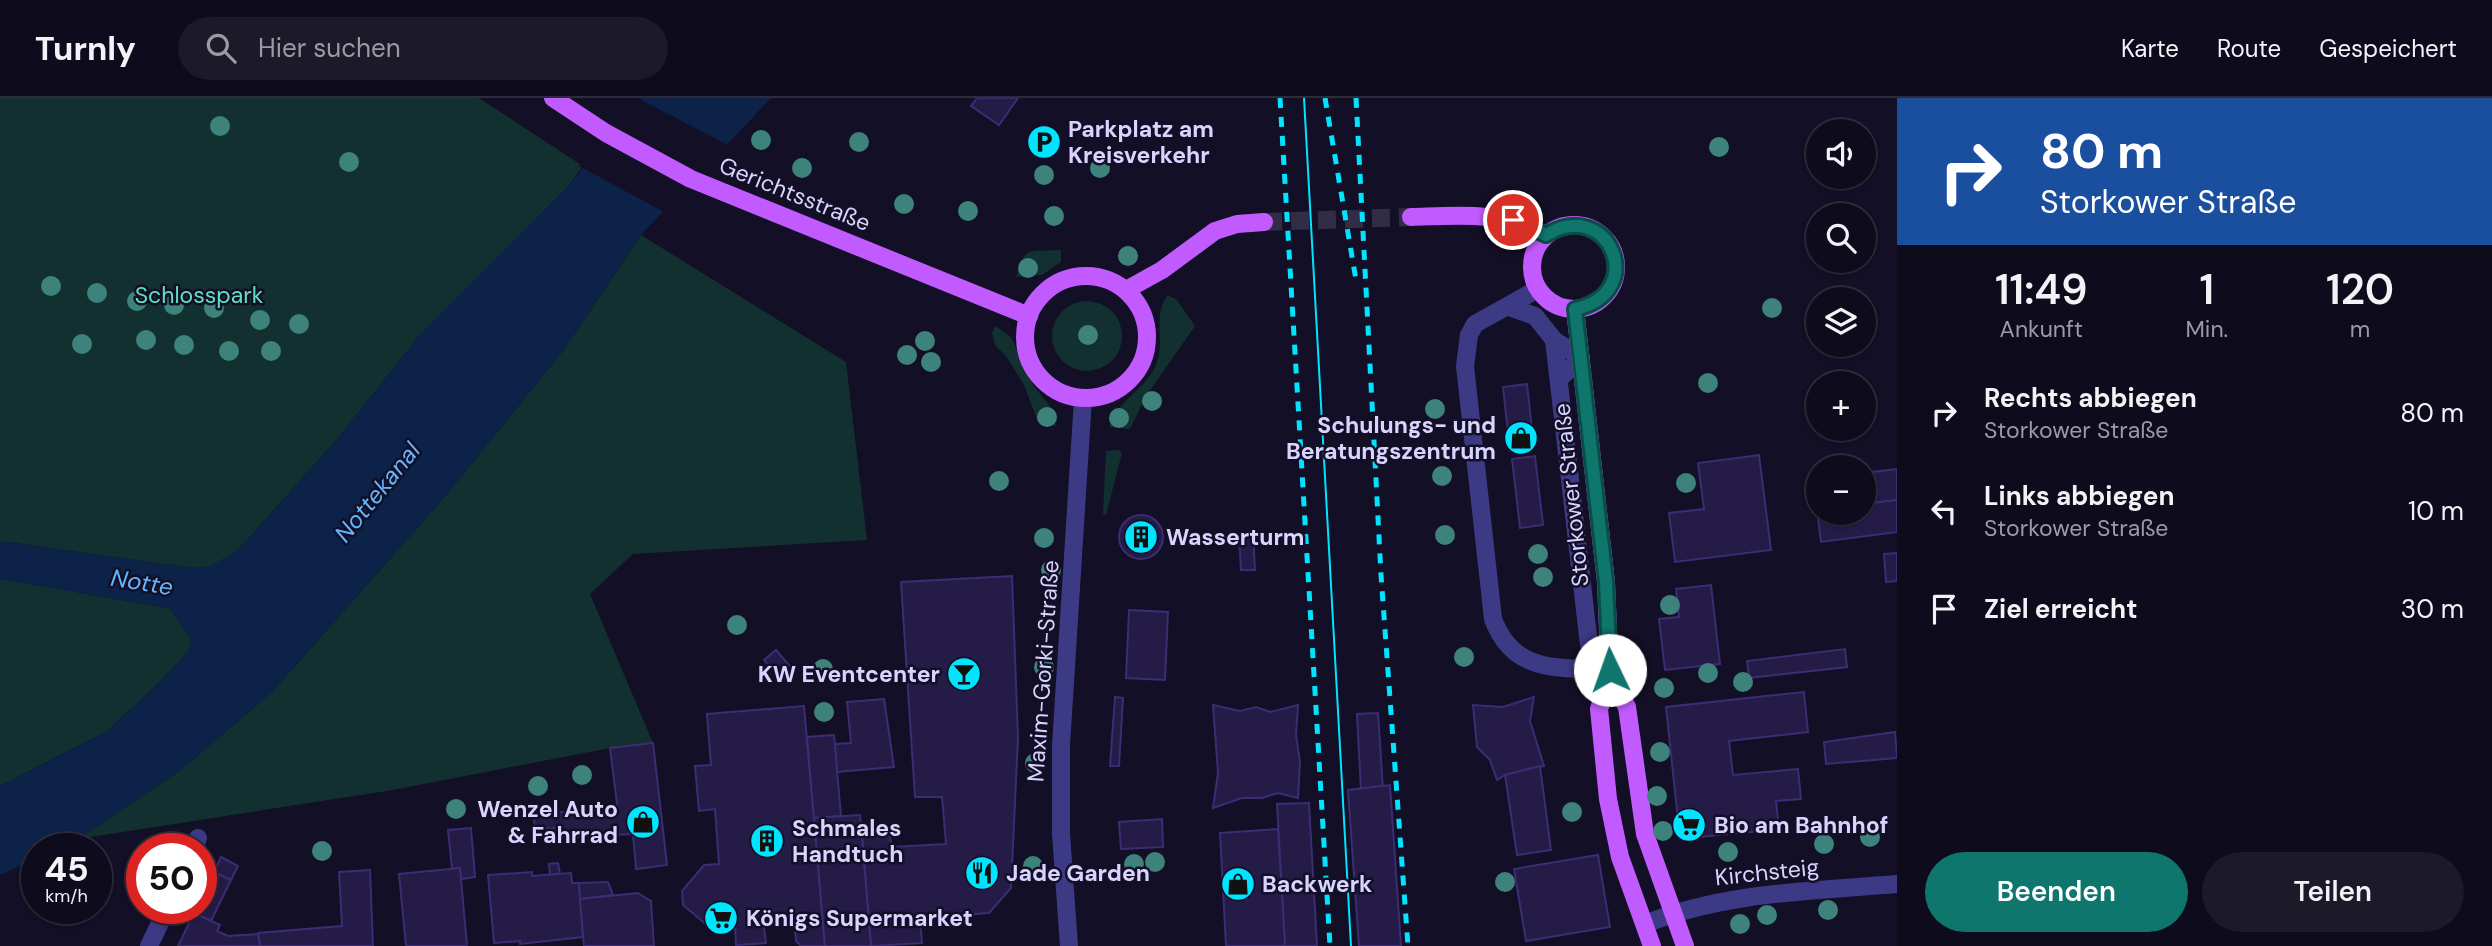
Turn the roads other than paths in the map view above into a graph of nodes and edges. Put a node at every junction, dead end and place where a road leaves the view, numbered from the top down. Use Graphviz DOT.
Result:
graph roads {
  1 [pos="553,98"];
  2 [pos="1411,217"];
  3 [pos="1264,222"];
  4 [pos="1546,235"];
  5 [pos="1538,289"];
  6 [pos="1126,290"];
  7 [pos="1509,307"];
  8 [pos="1575,309"];
  9 [pos="1029,316"];
  10 [pos="1554,340"];
  11 [pos="1581,358"];
  12 [pos="1559,379"];
  13 [pos="1083,399"];
  14 [pos="1586,623"];
  15 [pos="1553,666"];
  16 [pos="1610,673"];
  17 [pos="1897,884"];
  18 [pos="1675,912"];
  19 [pos="159,924"];
  20 [pos="1645,924"];
  21 [pos="149,946"];
  22 [pos="1069,946"];
  23 [pos="1653,946"];
  24 [pos="1685,946"];
  1 -- 9 [label="main road, Gerichtsstraße"];
  2 -- 4 [label="main road"];
  3 -- 6 [label="main road"];
  4 -- 5 [label="main road"];
  4 -- 8 [label="main road"];
  5 -- 7 [label="street"];
  5 -- 8 [label="main road"];
  6 -- 9 [label="main road"];
  6 -- 13 [label="main road"];
  7 -- 10 [label="street"];
  7 -- 15 [label="street"];
  8 -- 11 [label="main road, Storkower Straße"];
  9 -- 13 [label="main road"];
  10 -- 11 [label="street"];
  10 -- 12 [label="street"];
  11 -- 12 [label="street"];
  11 -- 16 [label="main road, Storkower Straße"];
  12 -- 14 [label="street"];
  13 -- 22 [label="street, Maxim-Gorki-Straße"];
  14 -- 15 [label="street"];
  14 -- 16 [label="street"];
  15 -- 16 [label="street"];
  16 -- 18 [label="main road, Storkower Straße"];
  16 -- 20 [label="main road, Storkower Straße"];
  17 -- 18 [label="street, Kirchsteig"];
  18 -- 20 [label="street, Kirchsteig"];
  18 -- 24 [label="main road, Storkower Straße"];
  19 -- 21 [label="street"];
  20 -- 23 [label="main road, Storkower Straße"];
}
